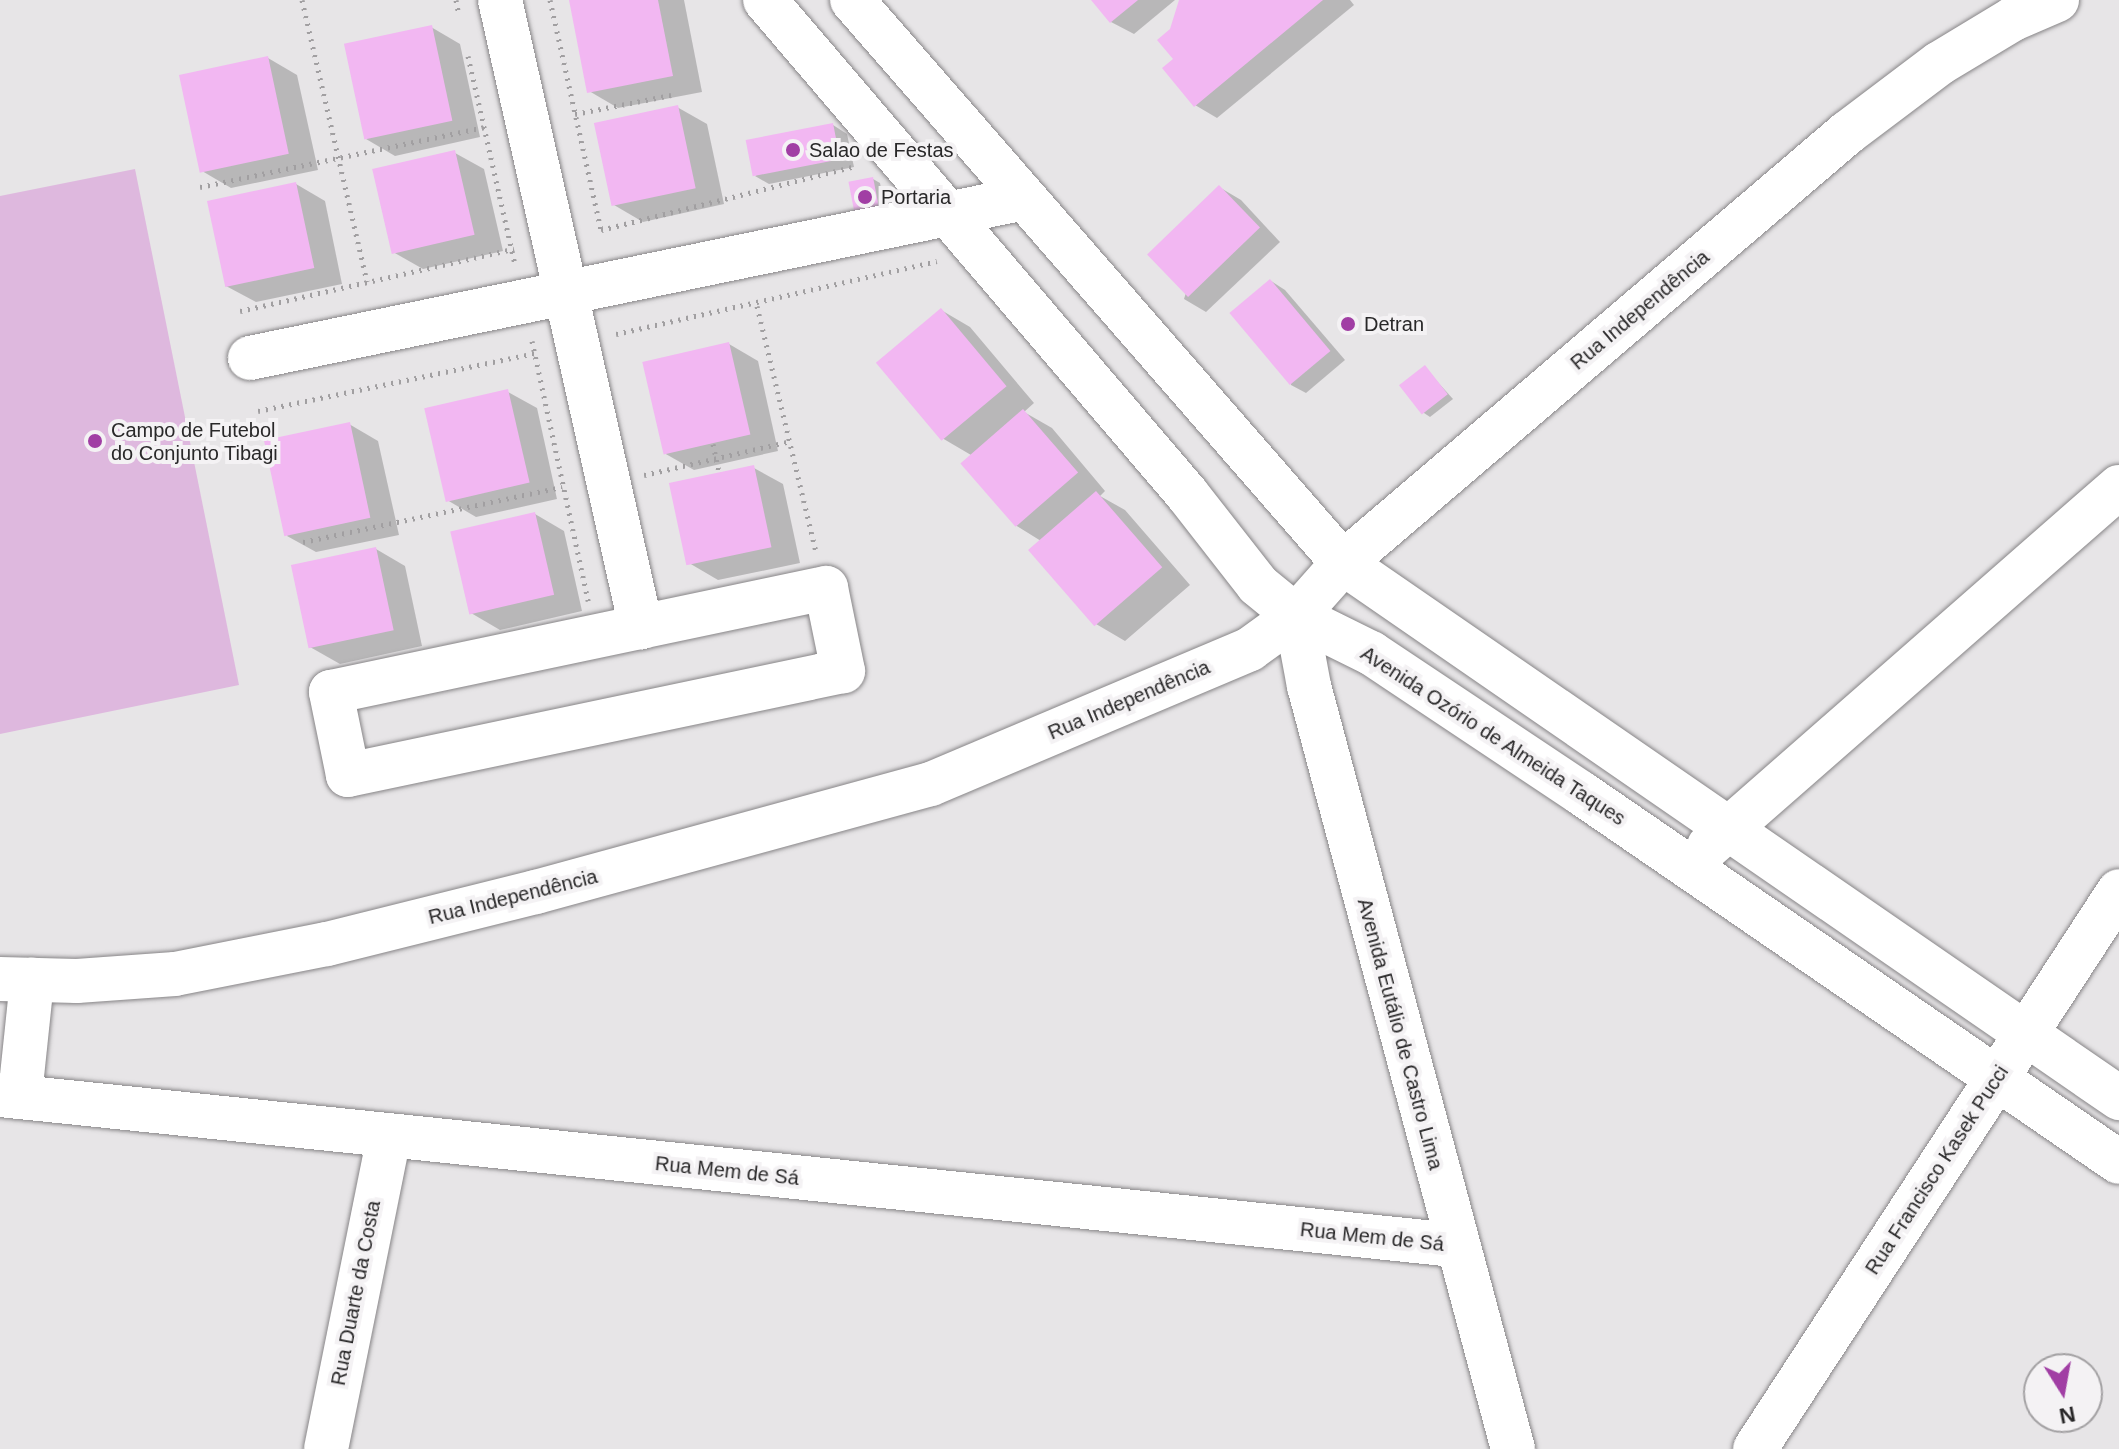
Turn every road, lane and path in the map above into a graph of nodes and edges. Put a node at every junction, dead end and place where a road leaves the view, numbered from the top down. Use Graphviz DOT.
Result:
graph roads {
  1 [pos="302,0"];
  2 [pos="456,0"];
  3 [pos="500,0"];
  4 [pos="550,0"];
  5 [pos="765,0"];
  6 [pos="852,0"];
  7 [pos="2057,0"];
  8 [pos="462,28"];
  9 [pos="465,42"];
  10 [pos="671,95"];
  11 [pos="575,114"];
  12 [pos="484,127"];
  13 [pos="895,156"];
  14 [pos="336,157"];
  15 [pos="200,187"];
  16 [pos="1020,199"];
  17 [pos="948,215"];
  18 [pos="977,251"];
  19 [pos="367,282"];
  20 [pos="565,289"];
  21 [pos="757,305"];
  22 [pos="240,311"];
  23 [pos="615,351"];
  24 [pos="250,358"];
  25 [pos="258,411"];
  26 [pos="787,442"];
  27 [pos="713,444"];
  28 [pos="716,458"];
  29 [pos="635,461"];
  30 [pos="719,473"];
  31 [pos="562,487"];
  32 [pos="2119,487"];
  33 [pos="303,542"];
  34 [pos="1343,563"];
  35 [pos="826,588"];
  36 [pos="1296,616"];
  37 [pos="641,627"];
  38 [pos="596,637"];
  39 [pos="1730,828"];
  40 [pos="1686,865"];
  41 [pos="2119,891"];
  42 [pos="16,980"];
  43 [pos="2026,1029"];
  44 [pos="1998,1076"];
  45 [pos="10,1095"];
  46 [pos="2119,1098"];
  47 [pos="389,1137"];
  48 [pos="2119,1162"];
  49 [pos="1455,1245"];
  50 [pos="326,1449"];
  51 [pos="1513,1449"];
  52 [pos="1755,1449"];
  1 -- 14 [label="path"];
  2 -- 8 [label="path"];
  3 -- 20 [label="street"];
  4 -- 11 [label="path"];
  5 -- 13 [label="street, Avenida Ozório de Almeida Taques"];
  6 -- 16 [label="street"];
  7 -- 34 [label="street, Rua Independência"];
  9 -- 12 [label="path"];
  10 -- 11 [label="path"];
  11 -- 13 [label="path"];
  12 -- 14 [label="path"];
  12 -- 19 [label="path"];
  13 -- 17 [label="street, Avenida Ozório de Almeida Taques"];
  14 -- 15 [label="path"];
  14 -- 19 [label="path"];
  16 -- 17 [label="street"];
  16 -- 34 [label="street"];
  17 -- 18 [label="street, Avenida Ozório de Almeida Taques"];
  17 -- 20 [label="street"];
  18 -- 21 [label="path"];
  18 -- 36 [label="street, Avenida Ozório de Almeida Taques"];
  19 -- 22 [label="path"];
  20 -- 24 [label="street"];
  20 -- 37 [label="street"];
  21 -- 23 [label="path"];
  21 -- 26 [label="path"];
  25 -- 31 [label="path"];
  26 -- 28 [label="path"];
  26 -- 35 [label="path"];
  27 -- 28 [label="path"];
  28 -- 29 [label="path"];
  28 -- 30 [label="path"];
  31 -- 33 [label="path"];
  31 -- 38 [label="path"];
  32 -- 39 [label="street"];
  34 -- 36 [label="street, Rua Independência"];
  34 -- 39 [label="street"];
  35 -- 37 [label="street"];
  35 -- 38 [label="street"];
  36 -- 40 [label="street, Avenida Ozório de Almeida Taques"];
  36 -- 42 [label="street, Rua Independência"];
  36 -- 49 [label="street, Avenida Eutálio de Castro Lima"];
  37 -- 38 [label="street"];
  39 -- 40 [label="street"];
  39 -- 43 [label="street"];
  40 -- 44 [label="street, Avenida Ozório de Almeida Taques"];
  41 -- 43 [label="street, Rua Francisco Kasek Pucci"];
  42 -- 45 [label="street"];
  43 -- 44 [label="street, Rua Francisco Kasek Pucci"];
  43 -- 46 [label="street"];
  44 -- 48 [label="street, Avenida Ozório de Almeida Taques"];
  44 -- 52 [label="street, Rua Francisco Kasek Pucci"];
  45 -- 47 [label="street, Rua Mem de Sá"];
  47 -- 49 [label="street, Rua Mem de Sá"];
  47 -- 50 [label="street, Rua Duarte da Costa"];
  49 -- 51 [label="street, Avenida Eutálio de Castro Lima"];
}
